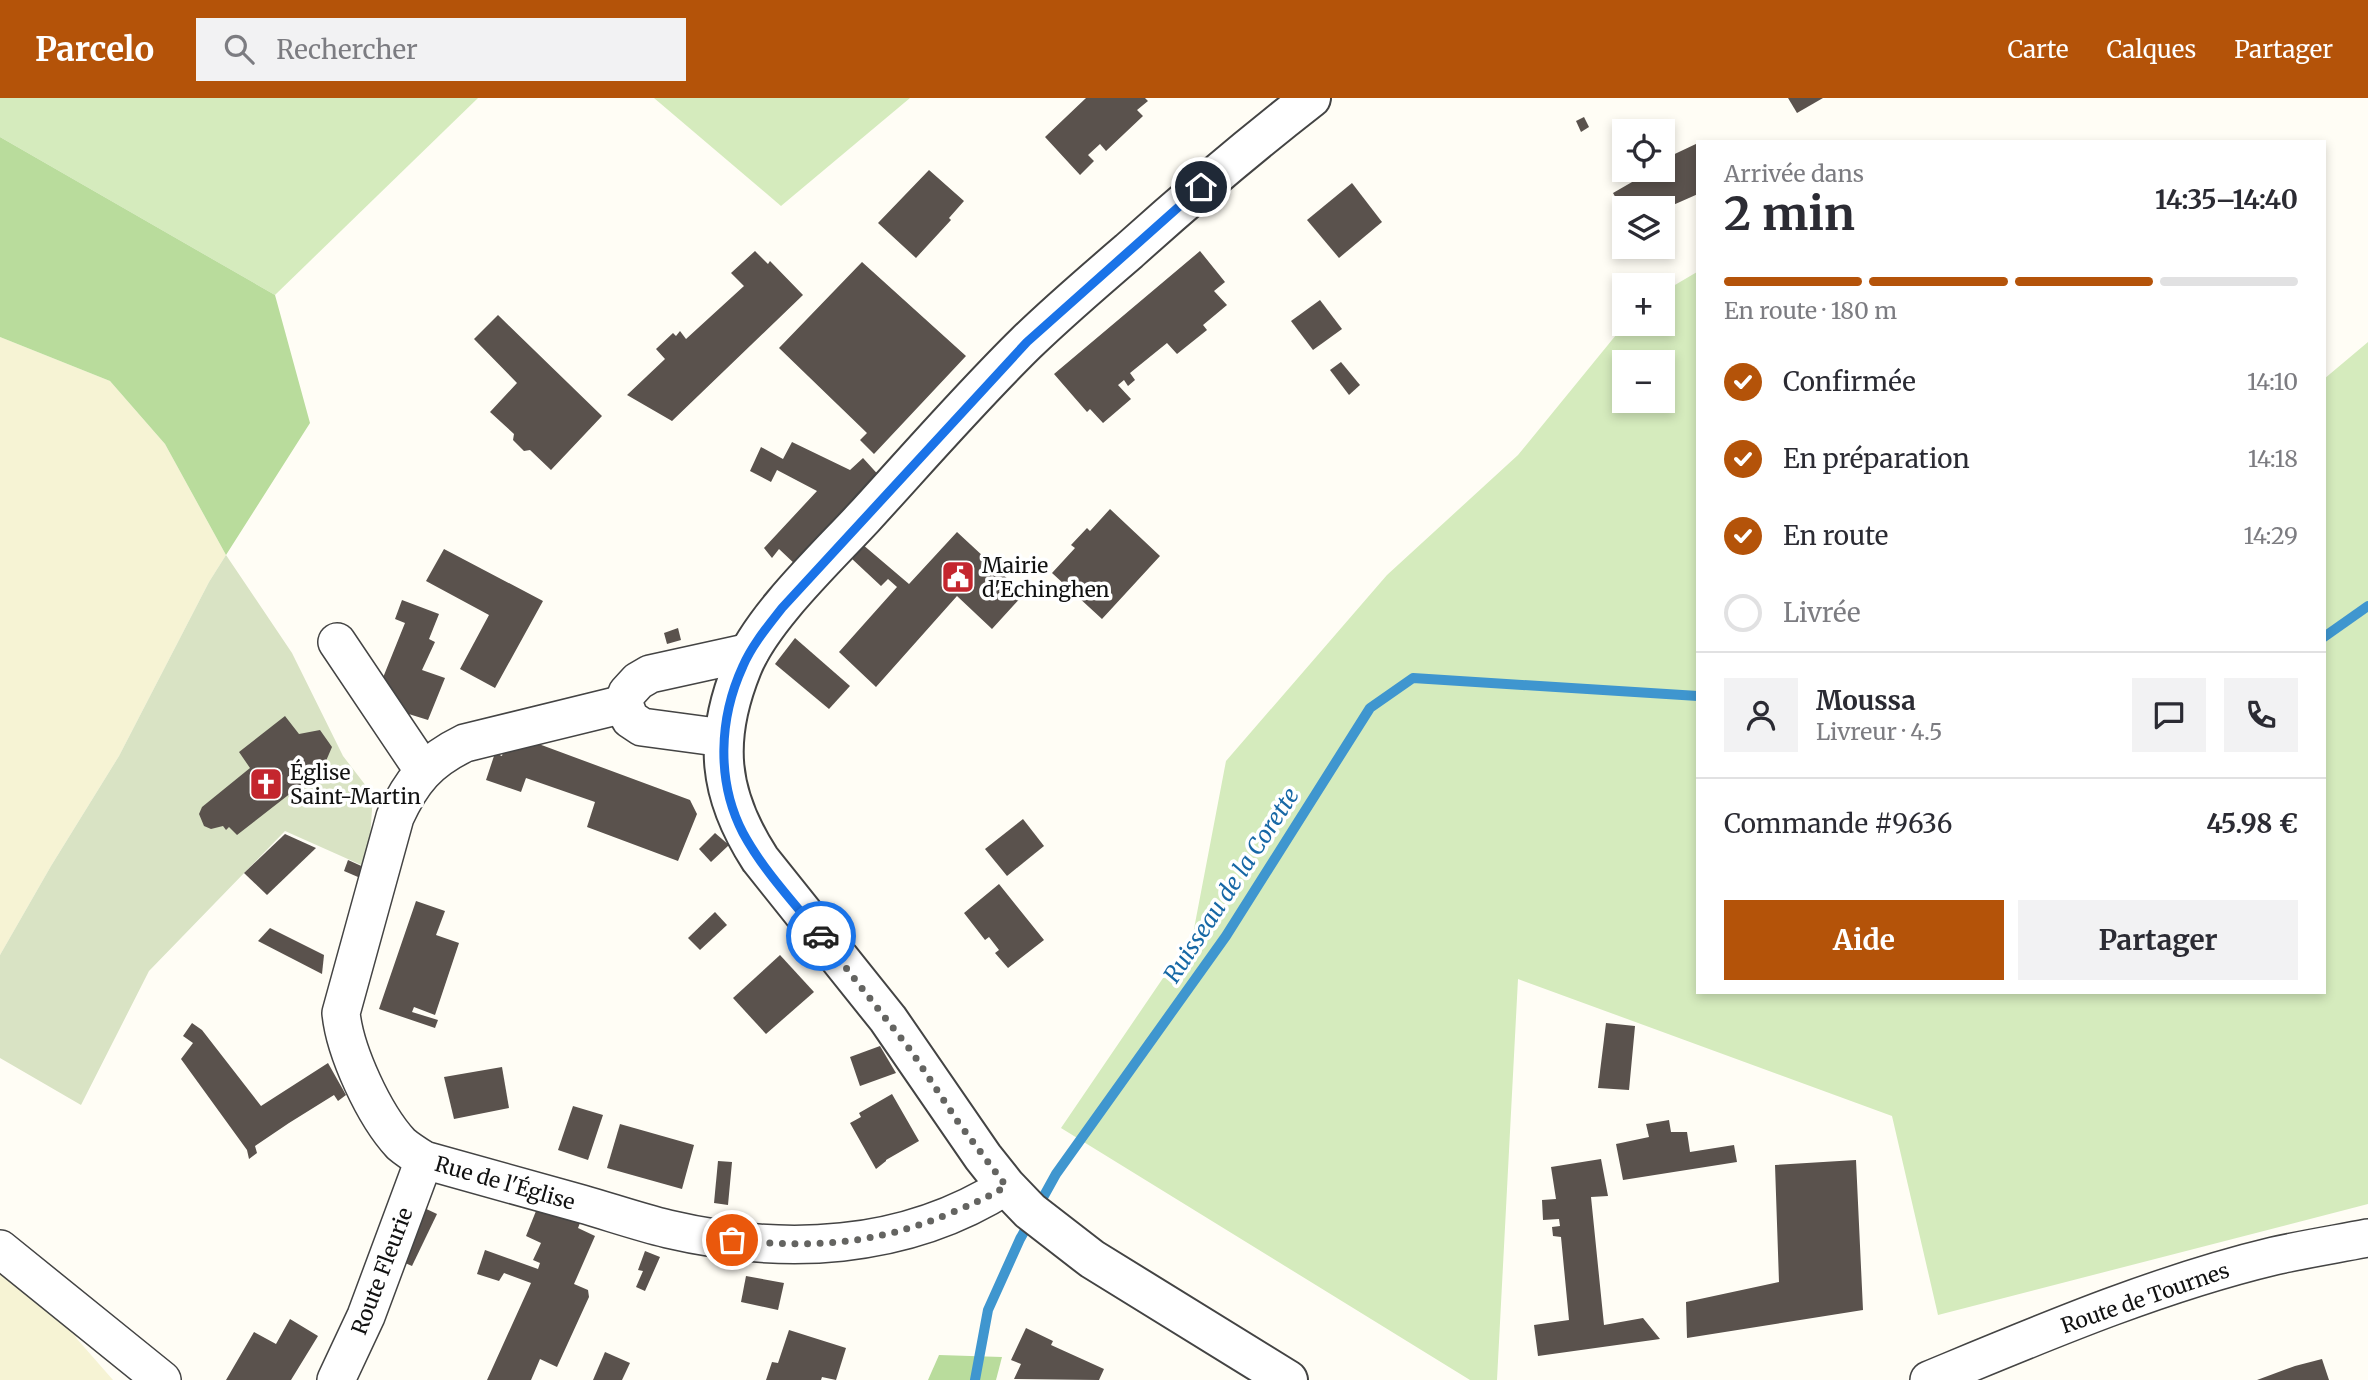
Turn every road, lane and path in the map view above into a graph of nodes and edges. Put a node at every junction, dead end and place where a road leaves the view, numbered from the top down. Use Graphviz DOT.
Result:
graph roads {
  1 [pos="1311,98"];
  2 [pos="337,642"];
  3 [pos="750,652"];
  4 [pos="624,704"];
  5 [pos="724,738"];
  6 [pos="423,770"];
  7 [pos="424,1160"];
  8 [pos="1011,1191"];
  9 [pos="2368,1238"];
  10 [pos="0,1248"];
  11 [pos="162,1380"];
  12 [pos="336,1380"];
  13 [pos="1288,1380"];
  14 [pos="1929,1380"];
  1 -- 3 [label="street"];
  2 -- 6 [label="street"];
  3 -- 4 [label="street"];
  3 -- 5 [label="street"];
  4 -- 5 [label="street"];
  4 -- 6 [label="street, Rue de l'Église"];
  5 -- 8 [label="street"];
  6 -- 7 [label="street, Rue de l'Église"];
  7 -- 8 [label="street, Rue de l'Église"];
  7 -- 12 [label="street, Route Fleurie"];
  8 -- 13 [label="street"];
  9 -- 14 [label="street, Route de Tournes"];
  10 -- 11 [label="street"];
}
